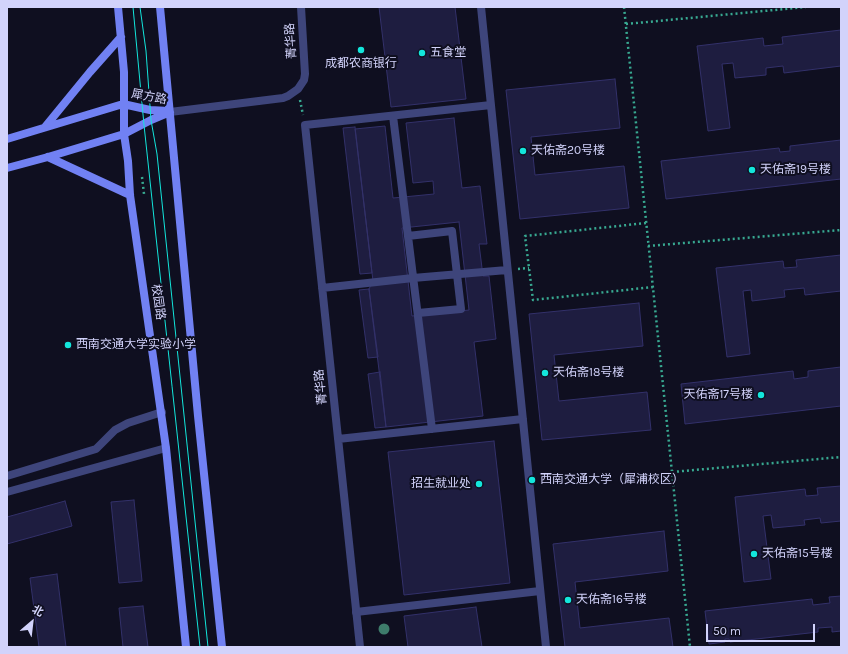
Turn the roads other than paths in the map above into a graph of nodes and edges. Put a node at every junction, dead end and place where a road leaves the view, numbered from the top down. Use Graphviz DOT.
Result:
graph roads {
  1 [pos="118,7"];
  2 [pos="160,7"];
  3 [pos="301,7"];
  4 [pos="481,7"];
  5 [pos="121,37"];
  6 [pos="123,104"];
  7 [pos="491,106"];
  8 [pos="170,112"];
  9 [pos="393,116"];
  10 [pos="45,128"];
  11 [pos="124,134"];
  12 [pos="7,139"];
  13 [pos="48,157"];
  14 [pos="7,168"];
  15 [pos="130,195"];
  16 [pos="408,236"];
  17 [pos="508,270"];
  18 [pos="457,274"];
  19 [pos="413,278"];
  20 [pos="322,288"];
  21 [pos="418,313"];
  22 [pos="162,412"];
  23 [pos="522,419"];
  24 [pos="432,429"];
  25 [pos="338,439"];
  26 [pos="166,448"];
  27 [pos="7,476"];
  28 [pos="7,492"];
  29 [pos="540,591"];
  30 [pos="356,612"];
  31 [pos="186,647"];
  32 [pos="222,647"];
  33 [pos="360,647"];
  34 [pos="546,647"];
  1 -- 5 [label="street, 校园路"];
  2 -- 8 [label="street"];
  3 -- 8 [label="street, 菁华路"];
  4 -- 7 [label="street"];
  5 -- 6 [label="street, 校园路"];
  5 -- 10 [label="street"];
  6 -- 8 [label="street, 犀方路"];
  6 -- 10 [label="street, 犀方路"];
  6 -- 11 [label="street, 校园路"];
  7 -- 9 [label="street"];
  7 -- 17 [label="street"];
  8 -- 11 [label="street, 犀方路"];
  8 -- 32 [label="street"];
  9 -- 16 [label="street"];
  9 -- 20 [label="street, 菁华路"];
  10 -- 12 [label="street, 犀方路"];
  11 -- 13 [label="street, 犀方路"];
  11 -- 15 [label="street, 校园路"];
  13 -- 14 [label="street, 犀方路"];
  13 -- 15 [label="street"];
  15 -- 22 [label="street, 校园路"];
  16 -- 18 [label="street"];
  16 -- 19 [label="street"];
  17 -- 18 [label="street"];
  17 -- 23 [label="street"];
  18 -- 19 [label="street"];
  18 -- 21 [label="street"];
  19 -- 20 [label="street"];
  19 -- 21 [label="street"];
  20 -- 25 [label="street, 菁华路"];
  21 -- 24 [label="street"];
  22 -- 26 [label="street, 校园路"];
  22 -- 27 [label="street"];
  23 -- 24 [label="street"];
  23 -- 29 [label="street"];
  24 -- 25 [label="street"];
  25 -- 30 [label="street, 菁华路"];
  26 -- 28 [label="street"];
  26 -- 31 [label="street, 校园路"];
  29 -- 30 [label="street"];
  29 -- 34 [label="street"];
  30 -- 33 [label="street, 菁华路"];
}
